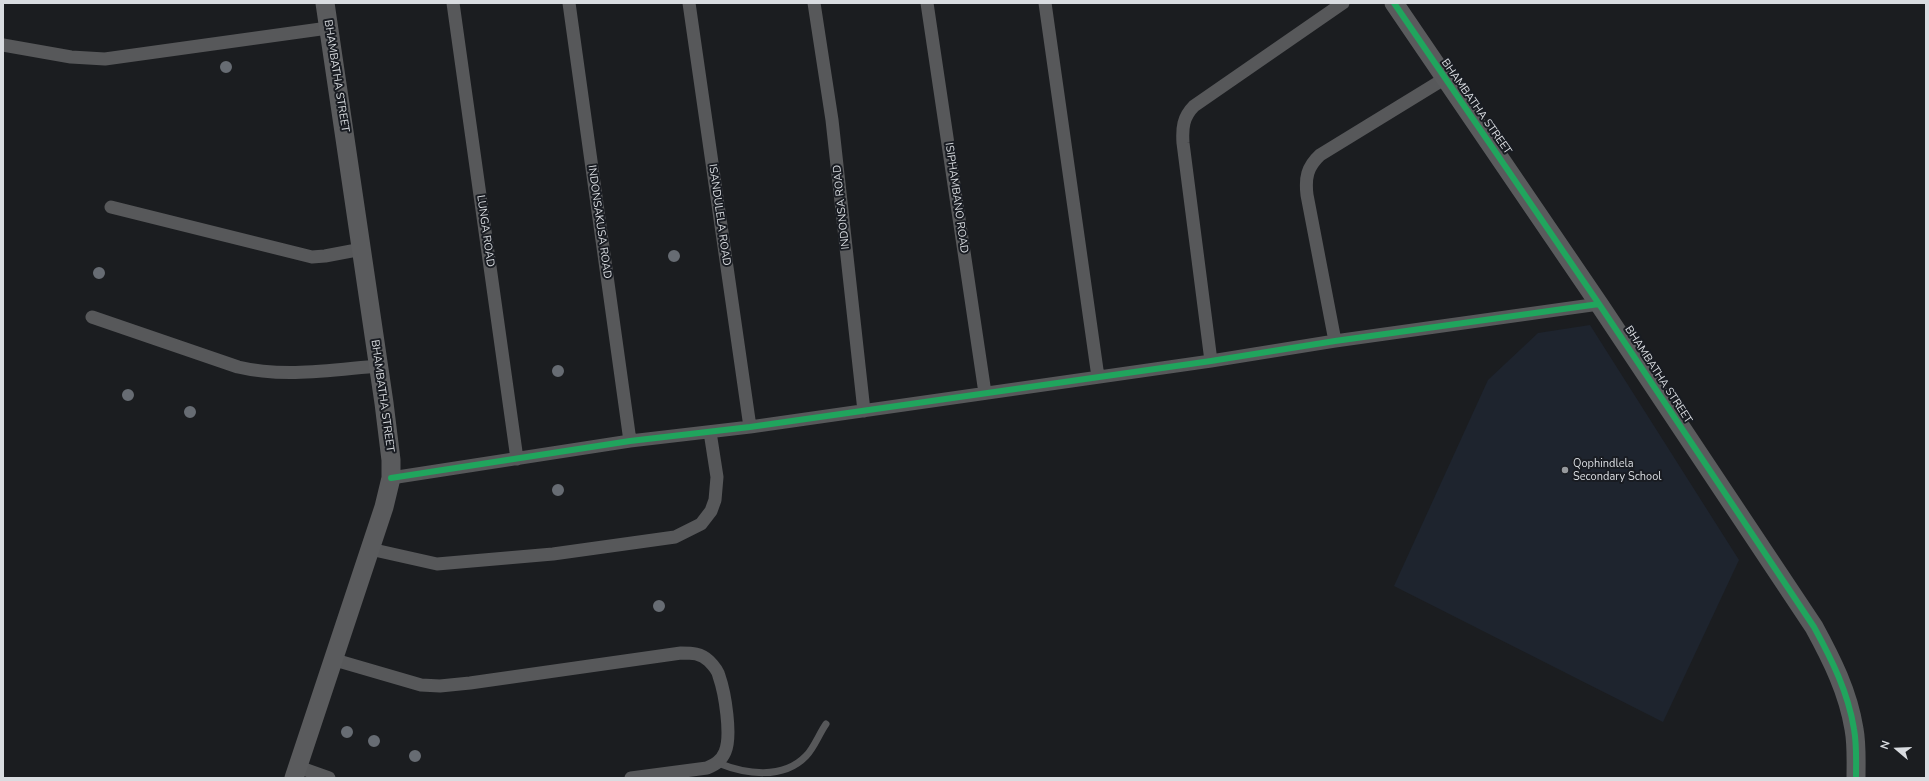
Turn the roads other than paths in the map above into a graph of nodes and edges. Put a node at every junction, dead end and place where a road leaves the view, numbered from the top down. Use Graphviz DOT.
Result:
graph roads {
  1 [pos="325,3"];
  2 [pos="453,3"];
  3 [pos="569,3"];
  4 [pos="689,3"];
  5 [pos="814,3"];
  6 [pos="927,3"];
  7 [pos="1045,3"];
  8 [pos="1343,3"];
  9 [pos="1394,3"];
  10 [pos="328,28"];
  11 [pos="3,45"];
  12 [pos="1444,79"];
  13 [pos="111,207"];
  14 [pos="362,249"];
  15 [pos="1599,304"];
  16 [pos="92,317"];
  17 [pos="1335,341"];
  18 [pos="1211,361"];
  19 [pos="378,366"];
  20 [pos="1098,377"];
  21 [pos="984,393"];
  22 [pos="864,411"];
  23 [pos="750,428"];
  24 [pos="710,432"];
  25 [pos="630,441"];
  26 [pos="517,459"];
  27 [pos="390,478"];
  28 [pos="370,549"];
  29 [pos="335,660"];
  30 [pos="826,724"];
  31 [pos="718,763"];
  32 [pos="296,772"];
  33 [pos="330,778"];
  34 [pos="632,778"];
  35 [pos="1856,778"];
  1 -- 10 [label="street, BHAMBATHA STREET"];
  2 -- 26 [label="street, LUNGA ROAD"];
  3 -- 25 [label="street, INDONSAKUSA ROAD"];
  4 -- 23 [label="street, ISANDULELA ROAD"];
  5 -- 22 [label="street, INDONSA ROAD"];
  6 -- 21 [label="street, ISIPHAMBANO ROAD"];
  7 -- 20 [label="street"];
  8 -- 18 [label="street"];
  9 -- 12 [label="street, BHAMBATHA STREET"];
  10 -- 11 [label="street"];
  10 -- 14 [label="street, BHAMBATHA STREET"];
  12 -- 15 [label="street, BHAMBATHA STREET"];
  12 -- 17 [label="street"];
  13 -- 14 [label="street"];
  14 -- 19 [label="street, BHAMBATHA STREET"];
  15 -- 17 [label="street"];
  15 -- 35 [label="street, BHAMBATHA STREET"];
  16 -- 19 [label="street"];
  17 -- 18 [label="street"];
  18 -- 20 [label="street"];
  19 -- 27 [label="street, BHAMBATHA STREET"];
  20 -- 21 [label="street"];
  21 -- 22 [label="street"];
  22 -- 23 [label="street"];
  23 -- 24 [label="street"];
  24 -- 25 [label="street"];
  24 -- 28 [label="street"];
  25 -- 26 [label="street"];
  26 -- 27 [label="street"];
  27 -- 28 [label="street, BHAMBATHA STREET"];
  28 -- 29 [label="street, BHAMBATHA STREET"];
  29 -- 31 [label="street"];
  29 -- 32 [label="street, BHAMBATHA STREET"];
  30 -- 31 [label="lane"];
  31 -- 34 [label="street"];
  32 -- 33 [label="street"];
}
